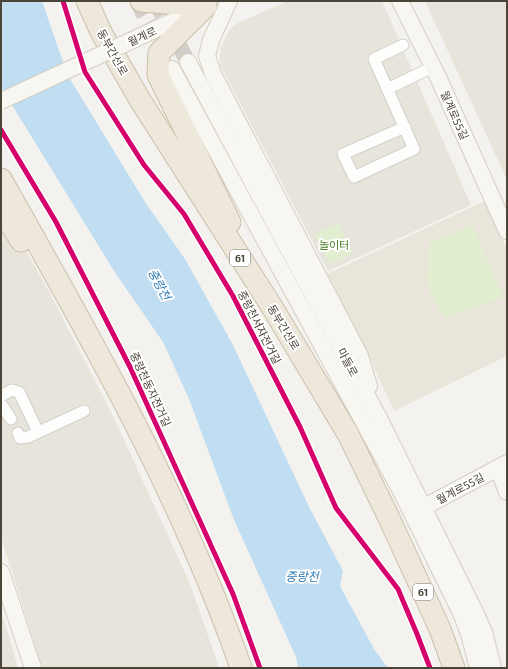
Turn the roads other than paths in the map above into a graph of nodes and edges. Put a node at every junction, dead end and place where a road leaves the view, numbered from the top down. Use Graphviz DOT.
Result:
graph roads {
  1 [pos="87,1"];
  2 [pos="97,1"];
  3 [pos="141,1"];
  4 [pos="229,1"];
  5 [pos="400,1"];
  6 [pos="212,3"];
  7 [pos="403,45"];
  8 [pos="188,62"];
  9 [pos="433,67"];
  10 [pos="172,69"];
  11 [pos="387,89"];
  12 [pos="1,101"];
  13 [pos="405,127"];
  14 [pos="1,179"];
  15 [pos="204,202"];
  16 [pos="1,210"];
  17 [pos="507,231"];
  18 [pos="272,307"];
  19 [pos="110,373"];
  20 [pos="1,396"];
  21 [pos="1,404"];
  22 [pos="84,411"];
  23 [pos="378,418"];
  24 [pos="10,419"];
  25 [pos="38,432"];
  26 [pos="18,433"];
  27 [pos="503,465"];
  28 [pos="507,492"];
  29 [pos="417,510"];
  30 [pos="1,572"];
  31 [pos="33,668"];
  32 [pos="241,668"];
  33 [pos="454,668"];
  34 [pos="478,668"];
  35 [pos="493,668"];
  1 -- 15 [label="highway, 동부간선로 / 61"];
  2 -- 15 [label="highway"];
  3 -- 6 [label="highway"];
  4 -- 23 [label="main road"];
  5 -- 9 [label="main road, 월계로55길"];
  6 -- 12 [label="main road, 월계로, bridge"];
  6 -- 18 [label="highway"];
  7 -- 11 [label="street"];
  8 -- 23 [label="main road, 마들로"];
  9 -- 11 [label="street"];
  9 -- 17 [label="main road, 월계로55길"];
  10 -- 29 [label="main road, 마들로"];
  11 -- 13 [label="street"];
  13 -- 13 [label="street"];
  14 -- 19 [label="highway"];
  15 -- 18 [label="highway, 동부간선로 / 61"];
  16 -- 19 [label="highway"];
  18 -- 33 [label="highway, 동부간선로 / 61"];
  19 -- 32 [label="highway"];
  20 -- 25 [label="street"];
  21 -- 24 [label="street"];
  22 -- 25 [label="street"];
  23 -- 29 [label="main road, 마들로"];
  25 -- 26 [label="street"];
  27 -- 28 [label="main road"];
  27 -- 29 [label="main road, 월계로55길"];
  29 -- 34 [label="main road, 마들로"];
  29 -- 35 [label="main road, 마들로"];
  30 -- 31 [label="main road"];
}
